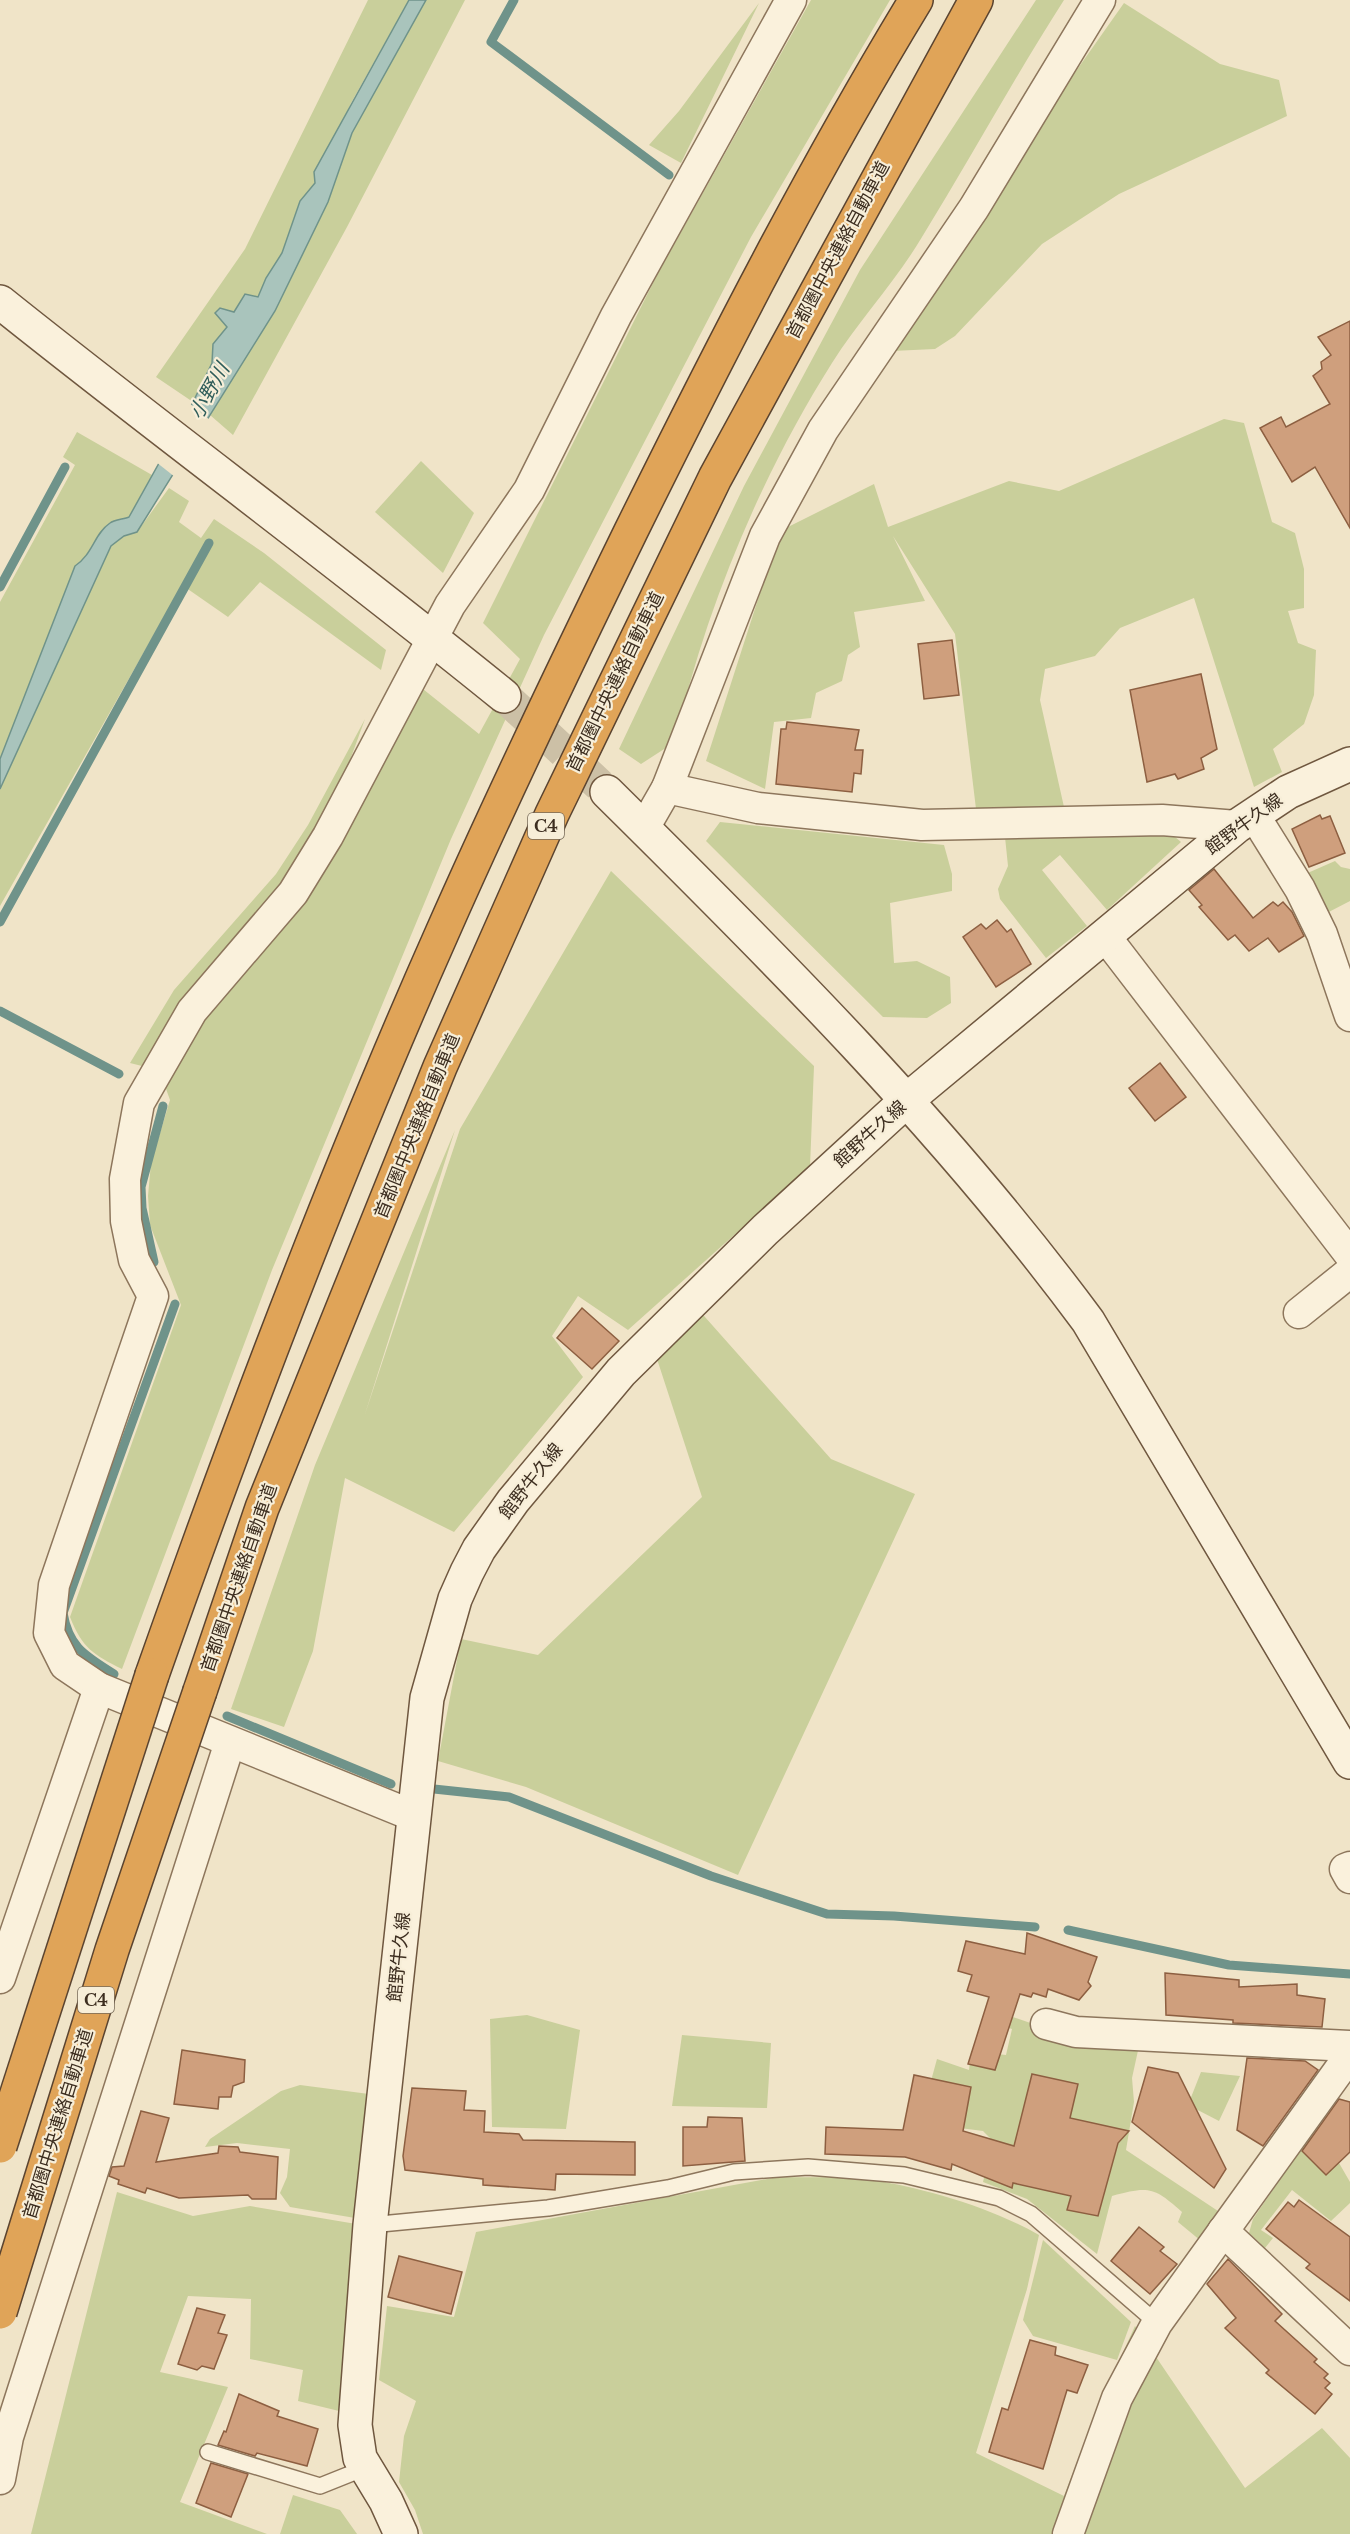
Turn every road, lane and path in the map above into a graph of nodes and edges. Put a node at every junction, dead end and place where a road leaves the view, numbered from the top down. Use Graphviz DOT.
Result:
graph roads {
  1 [pos="791,0"];
  2 [pos="916,0"];
  3 [pos="976,0"];
  4 [pos="1100,0"];
  5 [pos="0,302"];
  6 [pos="432,638"];
  7 [pos="504,696"];
  8 [pos="1350,764"];
  9 [pos="666,788"];
  10 [pos="607,792"];
  11 [pos="1245,820"];
  12 [pos="644,828"];
  13 [pos="1105,936"];
  14 [pos="1350,1016"];
  15 [pos="907,1100"];
  16 [pos="1350,1255"];
  17 [pos="1350,1272"];
  18 [pos="1299,1313"];
  19 [pos="99,1688"];
  20 [pos="230,1742"];
  21 [pos="1350,1762"];
  22 [pos="414,1816"];
  23 [pos="1350,1867"];
  24 [pos="1350,1878"];
  25 [pos="0,1978"];
  26 [pos="1046,2024"];
  27 [pos="1350,2046"];
  28 [pos="1350,2055"];
  29 [pos="0,2146"];
  30 [pos="370,2225"];
  31 [pos="1223,2230"];
  32 [pos="0,2312"];
  33 [pos="1157,2323"];
  34 [pos="1350,2350"];
  35 [pos="208,2452"];
  36 [pos="365,2468"];
  37 [pos="0,2479"];
  38 [pos="402,2534"];
  39 [pos="1068,2534"];
  1 -- 6 [label="street"];
  2 -- 29 [label="highway, C4, bridge"];
  3 -- 32 [label="highway, 首都圏中央連絡自動車道 / C4, bridge"];
  4 -- 9 [label="street"];
  5 -- 6 [label="main road"];
  6 -- 7 [label="main road"];
  6 -- 19 [label="street"];
  8 -- 11 [label="main road, 館野牛久線"];
  9 -- 11 [label="street"];
  9 -- 12 [label="street"];
  10 -- 12 [label="main road"];
  11 -- 13 [label="main road, 館野牛久線"];
  11 -- 14 [label="street"];
  12 -- 15 [label="main road"];
  13 -- 15 [label="main road, 館野牛久線"];
  13 -- 16 [label="street"];
  15 -- 21 [label="main road"];
  15 -- 22 [label="main road, 館野牛久線"];
  17 -- 18 [label="street"];
  19 -- 20 [label="street"];
  19 -- 25 [label="street"];
  20 -- 22 [label="street"];
  20 -- 37 [label="street"];
  22 -- 30 [label="main road, 館野牛久線"];
  23 -- 24 [label="street"];
  26 -- 27 [label="street"];
  28 -- 31 [label="street"];
  30 -- 33 [label="lane"];
  30 -- 36 [label="main road, 館野牛久線"];
  31 -- 33 [label="street"];
  31 -- 34 [label="street"];
  33 -- 39 [label="street"];
  35 -- 36 [label="lane"];
  36 -- 38 [label="main road, 館野牛久線"];
}
